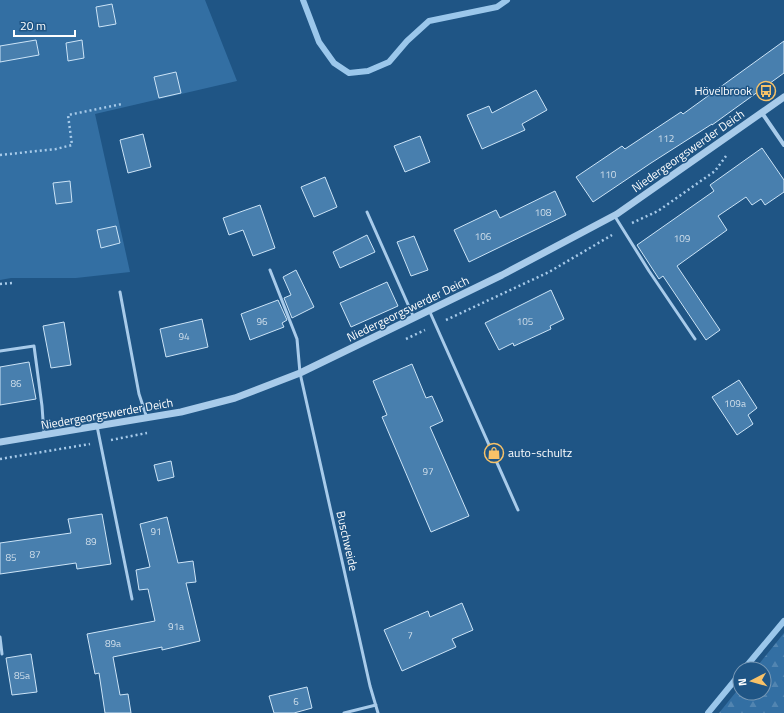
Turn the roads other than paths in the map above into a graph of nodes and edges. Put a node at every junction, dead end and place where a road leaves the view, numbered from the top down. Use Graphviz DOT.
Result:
graph roads {
  1 [pos="784,97"];
  2 [pos="762,113"];
  3 [pos="784,145"];
  4 [pos="367,212"];
  5 [pos="614,215"];
  6 [pos="270,270"];
  7 [pos="120,292"];
  8 [pos="429,310"];
  9 [pos="414,318"];
  10 [pos="695,339"];
  11 [pos="0,351"];
  12 [pos="300,373"];
  13 [pos="147,418"];
  14 [pos="97,426"];
  15 [pos="44,435"];
  16 [pos="0,442"];
  17 [pos="518,510"];
  18 [pos="132,599"];
  19 [pos="0,636"];
  20 [pos="2,654"];
  21 [pos="376,705"];
  22 [pos="344,713"];
  23 [pos="378,713"];
  1 -- 2 [label="street, Niedergeorgswerder Deich"];
  2 -- 3 [label="street"];
  2 -- 5 [label="street, Niedergeorgswerder Deich"];
  4 -- 9 [label="lane"];
  5 -- 8 [label="street, Niedergeorgswerder Deich"];
  5 -- 10 [label="lane"];
  6 -- 12 [label="lane, Buschweide"];
  7 -- 13 [label="lane"];
  8 -- 9 [label="street, Niedergeorgswerder Deich"];
  8 -- 17 [label="lane"];
  9 -- 12 [label="street, Niedergeorgswerder Deich"];
  11 -- 15 [label="lane"];
  12 -- 13 [label="street, Niedergeorgswerder Deich"];
  12 -- 21 [label="lane, Buschweide"];
  13 -- 14 [label="street, Niedergeorgswerder Deich"];
  14 -- 15 [label="street, Niedergeorgswerder Deich"];
  14 -- 18 [label="lane"];
  15 -- 16 [label="street, Niedergeorgswerder Deich"];
  19 -- 20 [label="lane"];
  21 -- 22 [label="lane"];
  21 -- 23 [label="lane, Buschweide"];
}
